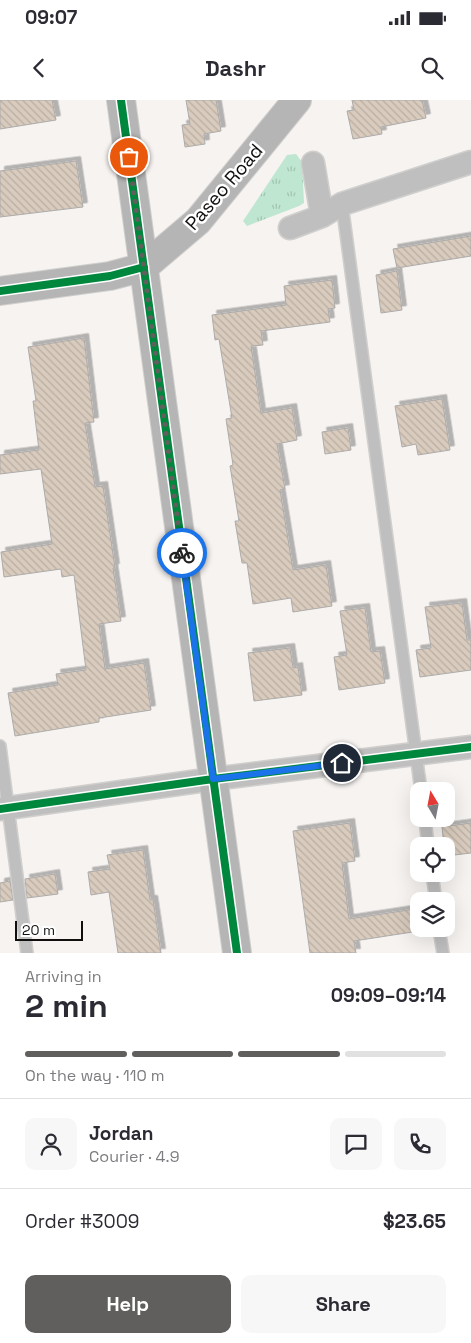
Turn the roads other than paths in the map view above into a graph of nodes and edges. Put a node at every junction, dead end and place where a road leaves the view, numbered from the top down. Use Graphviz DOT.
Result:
graph roads {
  1 [pos="122,100"];
  2 [pos="297,100"];
  3 [pos="471,162"];
  4 [pos="313,163"];
  5 [pos="342,204"];
  6 [pos="322,216"];
  7 [pos="290,228"];
  8 [pos="144,267"];
  9 [pos="0,291"];
  10 [pos="0,746"];
  11 [pos="471,747"];
  12 [pos="416,755"];
  13 [pos="213,779"];
  14 [pos="420,782"];
  15 [pos="4,808"];
  16 [pos="440,937"];
  17 [pos="27,953"];
  18 [pos="237,953"];
  19 [pos="443,953"];
  1 -- 8 [label="street"];
  2 -- 8 [label="street, Paseo Road"];
  3 -- 5 [label="street"];
  4 -- 6 [label="street"];
  5 -- 6 [label="street"];
  5 -- 12 [label="lane"];
  6 -- 7 [label="street"];
  8 -- 9 [label="street"];
  8 -- 13 [label="street"];
  10 -- 15 [label="lane"];
  11 -- 12 [label="street"];
  12 -- 13 [label="street"];
  12 -- 14 [label="lane"];
  13 -- 15 [label="street"];
  13 -- 18 [label="street"];
  15 -- 17 [label="lane"];
  16 -- 19 [label="lane"];
}
